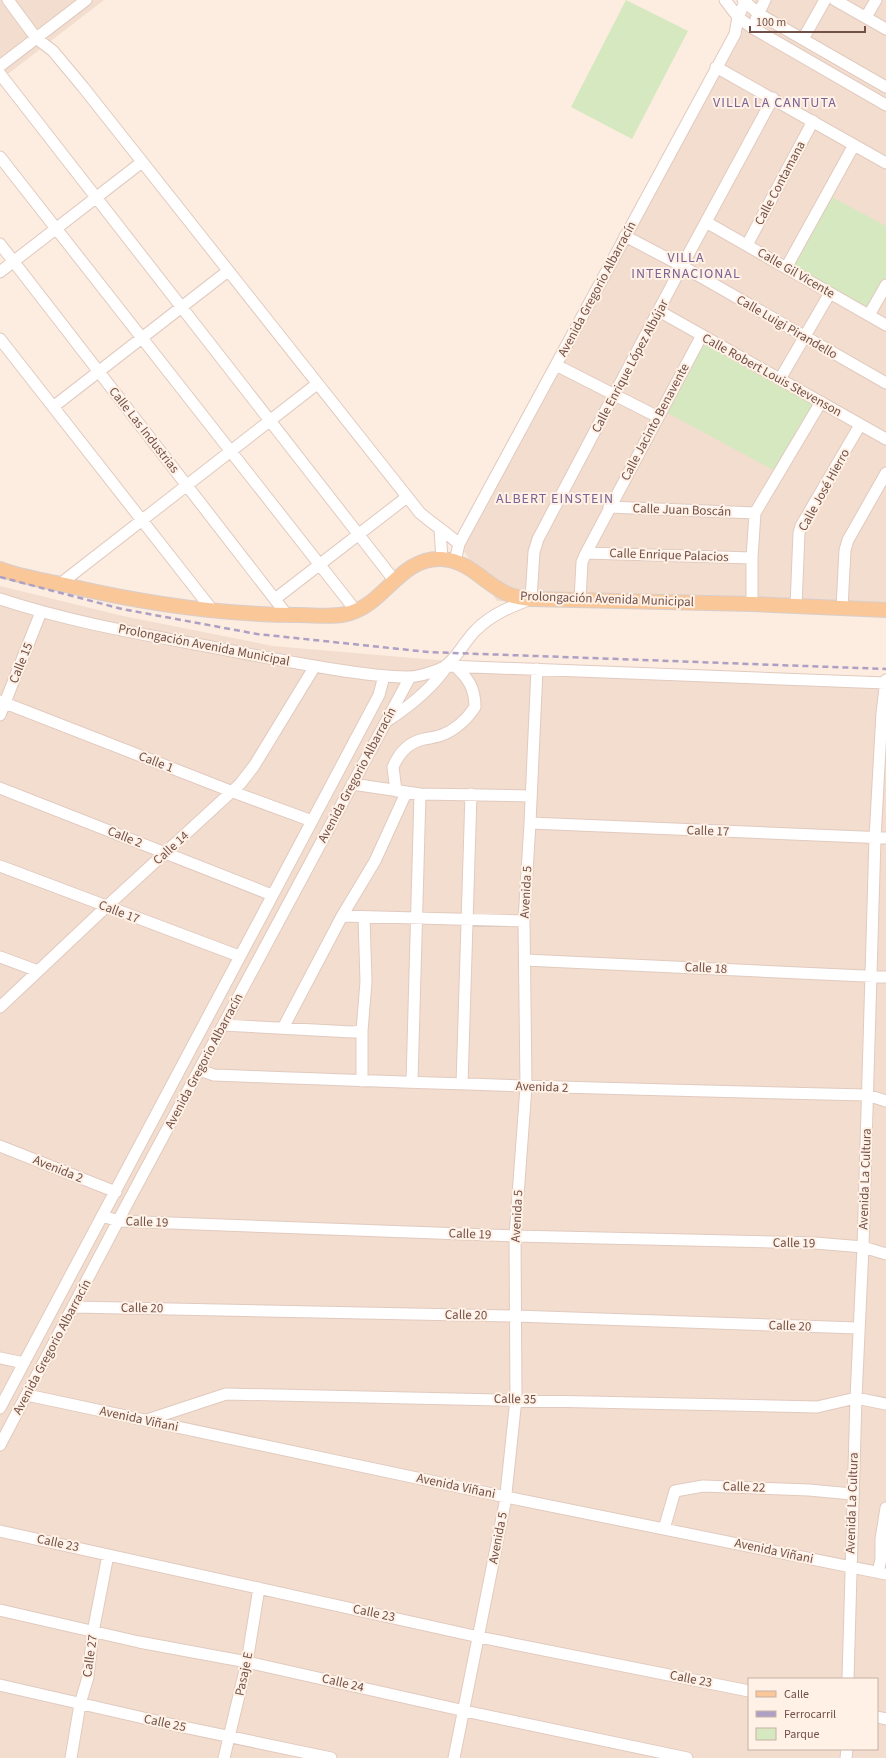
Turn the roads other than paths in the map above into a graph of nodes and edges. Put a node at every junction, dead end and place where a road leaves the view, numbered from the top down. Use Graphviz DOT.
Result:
graph roads {
  1 [pos="8,0"];
  2 [pos="86,0"];
  3 [pos="725,0"];
  4 [pos="766,0"];
  5 [pos="825,0"];
  6 [pos="835,0"];
  7 [pos="876,0"];
  8 [pos="744,1"];
  9 [pos="759,14"];
  10 [pos="738,17"];
  11 [pos="866,17"];
  12 [pos="750,28"];
  13 [pos="886,29"];
  14 [pos="735,34"];
  15 [pos="36,38"];
  16 [pos="803,39"];
  17 [pos="0,66"];
  18 [pos="716,67"];
  19 [pos="0,74"];
  20 [pos="885,85"];
  21 [pos="773,98"];
  22 [pos="876,99"];
  23 [pos="886,105"];
  24 [pos="813,121"];
  25 [pos="854,145"];
  26 [pos="0,157"];
  27 [pos="142,162"];
  28 [pos="886,163"];
  29 [pos="96,197"];
  30 [pos="706,222"];
  31 [pos="56,228"];
  32 [pos="626,236"];
  33 [pos="0,244"];
  34 [pos="747,245"];
  35 [pos="13,262"];
  36 [pos="682,266"];
  37 [pos="786,268"];
  38 [pos="228,271"];
  39 [pos="0,272"];
  40 [pos="886,285"];
  41 [pos="830,293"];
  42 [pos="182,307"];
  43 [pos="659,311"];
  44 [pos="869,315"];
  45 [pos="886,324"];
  46 [pos="702,335"];
  47 [pos="805,337"];
  48 [pos="142,338"];
  49 [pos="0,339"];
  50 [pos="556,365"];
  51 [pos="99,372"];
  52 [pos="780,379"];
  53 [pos="886,383"];
  54 [pos="318,384"];
  55 [pos="615,394"];
  56 [pos="821,402"];
  57 [pos="53,407"];
  58 [pos="658,417"];
  59 [pos="270,421"];
  60 [pos="860,424"];
  61 [pos="886,439"];
  62 [pos="231,451"];
  63 [pos="886,473"];
  64 [pos="187,485"];
  65 [pos="407,496"];
  66 [pos="609,508"];
  67 [pos="755,513"];
  68 [pos="142,520"];
  69 [pos="440,530"];
  70 [pos="359,534"];
  71 [pos="459,544"];
  72 [pos="586,553"];
  73 [pos="752,558"];
  74 [pos="448,560"];
  75 [pos="319,564"];
  76 [pos="0,569"];
  77 [pos="394,580"];
  78 [pos="60,584"];
  79 [pos="0,599"];
  80 [pos="275,599"];
  81 [pos="531,599"];
  82 [pos="580,600"];
  83 [pos="752,604"];
  84 [pos="796,606"];
  85 [pos="842,608"];
  86 [pos="886,610"];
  87 [pos="213,611"];
  88 [pos="356,611"];
  89 [pos="41,612"];
  90 [pos="287,615"];
  91 [pos="314,666"];
  92 [pos="451,666"];
  93 [pos="537,669"];
  94 [pos="384,676"];
  95 [pos="410,677"];
  96 [pos="886,682"];
  97 [pos="2,702"];
  98 [pos="0,715"];
  99 [pos="386,722"];
  100 [pos="352,784"];
  101 [pos="0,788"];
  102 [pos="233,792"];
  103 [pos="401,792"];
  104 [pos="420,794"];
  105 [pos="471,794"];
  106 [pos="531,796"];
  107 [pos="312,821"];
  108 [pos="530,823"];
  109 [pos="881,838"];
  110 [pos="165,853"];
  111 [pos="0,866"];
  112 [pos="272,895"];
  113 [pos="106,907"];
  114 [pos="342,916"];
  115 [pos="364,917"];
  116 [pos="417,919"];
  117 [pos="467,920"];
  118 [pos="524,921"];
  119 [pos="0,956"];
  120 [pos="239,956"];
  121 [pos="525,960"];
  122 [pos="38,971"];
  123 [pos="870,976"];
  124 [pos="886,977"];
  125 [pos="0,1007"];
  126 [pos="223,1026"];
  127 [pos="283,1028"];
  128 [pos="362,1031"];
  129 [pos="199,1070"];
  130 [pos="362,1081"];
  131 [pos="412,1081"];
  132 [pos="462,1084"];
  133 [pos="526,1087"];
  134 [pos="867,1095"];
  135 [pos="886,1101"];
  136 [pos="0,1146"];
  137 [pos="116,1192"];
  138 [pos="103,1216"];
  139 [pos="118,1221"];
  140 [pos="515,1236"];
  141 [pos="863,1247"];
  142 [pos="886,1254"];
  143 [pos="74,1307"];
  144 [pos="516,1316"];
  145 [pos="858,1328"];
  146 [pos="0,1358"];
  147 [pos="24,1363"];
  148 [pos="27,1395"];
  149 [pos="856,1398"];
  150 [pos="516,1399"];
  151 [pos="886,1404"];
  152 [pos="0,1408"];
  153 [pos="146,1420"];
  154 [pos="0,1445"];
  155 [pos="852,1494"];
  156 [pos="506,1497"];
  157 [pos="886,1508"];
  158 [pos="664,1529"];
  159 [pos="0,1531"];
  160 [pos="108,1555"];
  161 [pos="851,1567"];
  162 [pos="882,1573"];
  163 [pos="259,1588"];
  164 [pos="0,1610"];
  165 [pos="93,1632"];
  166 [pos="479,1637"];
  167 [pos="247,1662"];
  168 [pos="848,1678"];
  169 [pos="0,1685"];
  170 [pos="748,1691"];
  171 [pos="80,1704"];
  172 [pos="465,1711"];
  173 [pos="230,1737"];
  174 [pos="71,1758"];
  175 [pos="224,1758"];
  176 [pos="331,1758"];
  177 [pos="454,1758"];
  178 [pos="687,1758"];
  1 -- 15 [label="street"];
  2 -- 15 [label="street"];
  3 -- 10 [label="street"];
  4 -- 9 [label="street"];
  5 -- 16 [label="street"];
  6 -- 11 [label="street"];
  7 -- 11 [label="street"];
  8 -- 9 [label="street"];
  8 -- 10 [label="street, Avenida Gregorio Albarracín"];
  9 -- 12 [label="street"];
  9 -- 16 [label="street"];
  10 -- 12 [label="street"];
  10 -- 14 [label="street, Avenida Gregorio Albarracín"];
  11 -- 13 [label="street"];
  12 -- 14 [label="street"];
  12 -- 22 [label="street"];
  14 -- 18 [label="street, Avenida Gregorio Albarracín"];
  15 -- 17 [label="street"];
  15 -- 27 [label="street"];
  16 -- 20 [label="street"];
  18 -- 21 [label="street"];
  18 -- 32 [label="street, Avenida Gregorio Albarracín"];
  19 -- 29 [label="street"];
  20 -- 22 [label="street"];
  21 -- 24 [label="street"];
  21 -- 30 [label="street, Calle Enrique López Albújar"];
  22 -- 23 [label="street"];
  24 -- 25 [label="street"];
  24 -- 34 [label="street, Calle Contamana"];
  25 -- 28 [label="street"];
  25 -- 37 [label="street"];
  26 -- 31 [label="street"];
  27 -- 29 [label="street"];
  27 -- 38 [label="street"];
  29 -- 31 [label="street"];
  29 -- 42 [label="street"];
  30 -- 34 [label="street, Calle Gil Vicente"];
  30 -- 36 [label="street, Calle Enrique López Albújar"];
  31 -- 35 [label="street"];
  31 -- 48 [label="street"];
  32 -- 36 [label="street, Calle Luigi Pirandello"];
  32 -- 50 [label="street, Avenida Gregorio Albarracín"];
  33 -- 35 [label="street, Calle Las Industrias"];
  34 -- 37 [label="street, Calle Gil Vicente"];
  35 -- 39 [label="street"];
  35 -- 51 [label="street, Calle Las Industrias"];
  36 -- 43 [label="street, Calle Enrique López Albújar"];
  36 -- 47 [label="street, Calle Luigi Pirandello"];
  37 -- 41 [label="street, Calle Gil Vicente"];
  38 -- 42 [label="street"];
  38 -- 54 [label="street"];
  40 -- 44 [label="street"];
  41 -- 44 [label="street, Calle Gil Vicente"];
  41 -- 47 [label="street"];
  42 -- 48 [label="street"];
  42 -- 59 [label="street"];
  43 -- 46 [label="street, Calle Robert Louis Stevenson"];
  43 -- 55 [label="street, Calle Enrique López Albújar"];
  44 -- 45 [label="street, Calle Gil Vicente"];
  46 -- 52 [label="street, Calle Robert Louis Stevenson"];
  46 -- 58 [label="street, Calle Jacinto Benavente"];
  47 -- 52 [label="street"];
  47 -- 53 [label="street, Calle Luigi Pirandello"];
  48 -- 51 [label="street"];
  48 -- 62 [label="street"];
  49 -- 57 [label="street"];
  50 -- 55 [label="street"];
  50 -- 71 [label="street, Avenida Gregorio Albarracín"];
  51 -- 57 [label="street"];
  51 -- 64 [label="street, Calle Las Industrias"];
  52 -- 56 [label="street, Calle Robert Louis Stevenson"];
  54 -- 59 [label="street"];
  54 -- 65 [label="street"];
  55 -- 58 [label="street"];
  55 -- 81 [label="street, Calle Enrique López Albújar"];
  56 -- 60 [label="street, Calle Robert Louis Stevenson"];
  56 -- 67 [label="street"];
  57 -- 68 [label="street"];
  58 -- 66 [label="street, Calle Jacinto Benavente"];
  59 -- 62 [label="street"];
  59 -- 70 [label="street"];
  60 -- 61 [label="street, Calle Robert Louis Stevenson"];
  60 -- 84 [label="street, Calle José Hierro"];
  62 -- 64 [label="street"];
  62 -- 75 [label="street"];
  63 -- 85 [label="street"];
  64 -- 68 [label="street"];
  64 -- 80 [label="street, Calle Las Industrias"];
  65 -- 69 [label="street"];
  65 -- 70 [label="street"];
  66 -- 67 [label="street, Calle Juan Boscán"];
  66 -- 72 [label="street, Calle Jacinto Benavente"];
  67 -- 73 [label="street"];
  68 -- 78 [label="street"];
  68 -- 87 [label="street"];
  69 -- 71 [label="street"];
  69 -- 74 [label="street"];
  70 -- 75 [label="street"];
  70 -- 77 [label="street"];
  71 -- 74 [label="street, Avenida Gregorio Albarracín"];
  72 -- 73 [label="street, Calle Enrique Palacios"];
  72 -- 82 [label="street, Calle Jacinto Benavente"];
  73 -- 83 [label="street"];
  74 -- 77 [label="main road"];
  74 -- 81 [label="main road, Prolongación Avenida Municipal"];
  75 -- 80 [label="street"];
  75 -- 88 [label="street"];
  76 -- 78 [label="main road"];
  77 -- 88 [label="main road"];
  78 -- 87 [label="main road"];
  79 -- 89 [label="street, Prolongación Avenida Municipal"];
  80 -- 90 [label="street, Calle Las Industrias"];
  81 -- 82 [label="main road, Prolongación Avenida Municipal"];
  81 -- 92 [label="street"];
  82 -- 83 [label="main road, Prolongación Avenida Municipal"];
  83 -- 84 [label="main road, Prolongación Avenida Municipal"];
  84 -- 85 [label="main road, Prolongación Avenida Municipal"];
  85 -- 86 [label="main road, Prolongación Avenida Municipal"];
  87 -- 90 [label="main road"];
  88 -- 90 [label="main road"];
  89 -- 91 [label="street, Prolongación Avenida Municipal"];
  89 -- 97 [label="street, Calle 15"];
  91 -- 94 [label="street, Prolongación Avenida Municipal"];
  91 -- 102 [label="street, Calle 14"];
  92 -- 93 [label="street"];
  92 -- 95 [label="street, Prolongación Avenida Municipal"];
  92 -- 99 [label="street"];
  92 -- 103 [label="street"];
  93 -- 96 [label="street"];
  93 -- 106 [label="street, Avenida 5"];
  94 -- 95 [label="street, Prolongación Avenida Municipal"];
  94 -- 107 [label="street, Avenida Gregorio Albarracín"];
  95 -- 99 [label="street, Avenida Gregorio Albarracín"];
  96 -- 109 [label="street, Avenida La Cultura"];
  97 -- 98 [label="street, Calle 15"];
  97 -- 102 [label="street, Calle 1"];
  99 -- 100 [label="street, Avenida Gregorio Albarracín"];
  100 -- 103 [label="street"];
  100 -- 126 [label="street, Avenida Gregorio Albarracín"];
  101 -- 110 [label="street, Calle 2"];
  102 -- 107 [label="street, Calle 1"];
  102 -- 110 [label="street, Calle 14"];
  103 -- 104 [label="street"];
  103 -- 114 [label="street"];
  104 -- 105 [label="street"];
  104 -- 116 [label="street"];
  105 -- 106 [label="street"];
  105 -- 117 [label="street"];
  106 -- 108 [label="street, Avenida 5"];
  107 -- 112 [label="street, Avenida Gregorio Albarracín"];
  108 -- 109 [label="street, Calle 17"];
  108 -- 118 [label="street, Avenida 5"];
  109 -- 123 [label="street, Avenida La Cultura"];
  110 -- 112 [label="street, Calle 2"];
  110 -- 113 [label="street, Calle 14"];
  111 -- 113 [label="street, Calle 17"];
  112 -- 120 [label="street, Avenida Gregorio Albarracín"];
  113 -- 120 [label="street, Calle 17"];
  113 -- 122 [label="street, Calle 14"];
  114 -- 115 [label="street"];
  114 -- 127 [label="street"];
  115 -- 116 [label="street"];
  115 -- 128 [label="street"];
  116 -- 117 [label="street"];
  116 -- 131 [label="street"];
  117 -- 118 [label="street"];
  117 -- 132 [label="street"];
  118 -- 121 [label="street, Avenida 5"];
  119 -- 122 [label="street"];
  120 -- 137 [label="street, Avenida Gregorio Albarracín"];
  121 -- 123 [label="street, Calle 18"];
  121 -- 133 [label="street, Avenida 5"];
  122 -- 125 [label="street, Calle 14"];
  123 -- 124 [label="street, Calle 18"];
  123 -- 134 [label="street, Avenida La Cultura"];
  126 -- 127 [label="street"];
  126 -- 129 [label="street, Avenida Gregorio Albarracín"];
  127 -- 128 [label="street"];
  128 -- 130 [label="street"];
  129 -- 130 [label="street, Avenida 2"];
  129 -- 139 [label="street, Avenida Gregorio Albarracín"];
  130 -- 131 [label="street, Avenida 2"];
  131 -- 132 [label="street, Avenida 2"];
  132 -- 133 [label="street, Avenida 2"];
  133 -- 134 [label="street, Avenida 2"];
  133 -- 140 [label="street, Avenida 5"];
  134 -- 135 [label="street, Avenida 2"];
  134 -- 141 [label="street, Avenida La Cultura"];
  136 -- 137 [label="street, Avenida 2"];
  137 -- 138 [label="street, Avenida Gregorio Albarracín"];
  138 -- 139 [label="street, Calle 19"];
  138 -- 147 [label="street, Avenida Gregorio Albarracín"];
  139 -- 140 [label="street, Calle 19"];
  139 -- 143 [label="street, Avenida Gregorio Albarracín"];
  140 -- 141 [label="street, Calle 19"];
  140 -- 144 [label="street, Avenida 5"];
  141 -- 142 [label="street, Calle 19"];
  141 -- 145 [label="street, Avenida La Cultura"];
  143 -- 144 [label="street, Calle 20"];
  143 -- 148 [label="street, Avenida Gregorio Albarracín"];
  144 -- 145 [label="street, Calle 20"];
  144 -- 150 [label="street, Avenida 5"];
  145 -- 149 [label="street, Avenida La Cultura"];
  146 -- 147 [label="street"];
  147 -- 152 [label="street, Avenida Gregorio Albarracín"];
  148 -- 153 [label="street, Avenida Viñani"];
  148 -- 154 [label="street, Avenida Gregorio Albarracín"];
  149 -- 150 [label="street, Calle 35"];
  149 -- 151 [label="street, Calle 35"];
  149 -- 155 [label="street, Avenida La Cultura"];
  150 -- 153 [label="street, Calle 35"];
  150 -- 156 [label="street, Avenida 5"];
  153 -- 156 [label="street, Avenida Viñani"];
  155 -- 158 [label="street, Calle 22"];
  155 -- 161 [label="street, Avenida La Cultura"];
  156 -- 158 [label="street, Avenida Viñani"];
  156 -- 166 [label="street, Avenida 5"];
  157 -- 162 [label="street"];
  158 -- 161 [label="street, Avenida Viñani"];
  159 -- 160 [label="street, Calle 23"];
  160 -- 163 [label="street, Calle 23"];
  160 -- 165 [label="street, Calle 27"];
  161 -- 162 [label="street, Avenida Viñani"];
  161 -- 168 [label="street, Avenida La Cultura"];
  163 -- 166 [label="street, Calle 23"];
  163 -- 167 [label="street, Pasaje E"];
  164 -- 165 [label="street, Calle 24"];
  165 -- 167 [label="street, Calle 24"];
  165 -- 171 [label="street, Calle 27"];
  166 -- 170 [label="street, Calle 23"];
  166 -- 172 [label="street, Avenida 5"];
  167 -- 172 [label="street, Calle 24"];
  167 -- 173 [label="street, Pasaje E"];
  169 -- 171 [label="street, Calle 25"];
  171 -- 173 [label="street, Calle 25"];
  171 -- 174 [label="street, Calle 27"];
  172 -- 177 [label="street, Avenida 5"];
  172 -- 178 [label="street, Calle 24"];
  173 -- 175 [label="street, Pasaje E"];
  173 -- 176 [label="street, Calle 25"];
}
